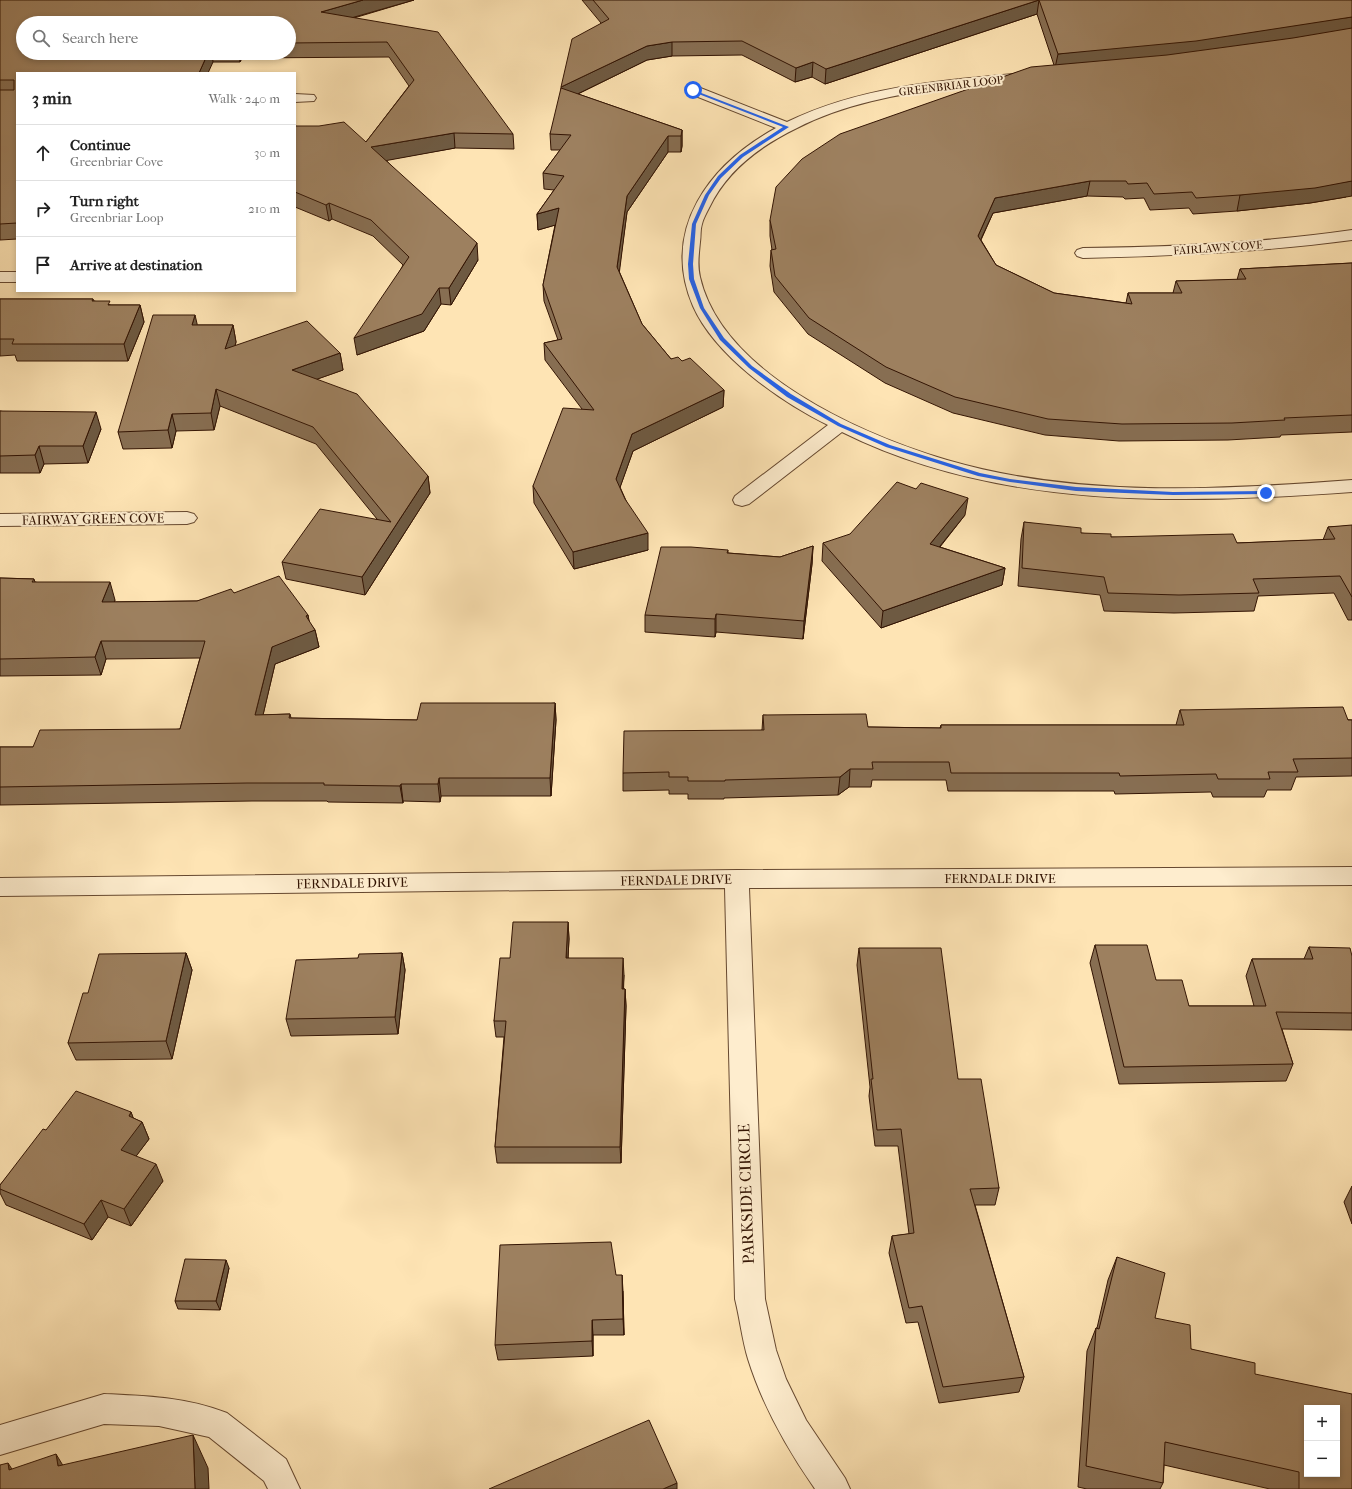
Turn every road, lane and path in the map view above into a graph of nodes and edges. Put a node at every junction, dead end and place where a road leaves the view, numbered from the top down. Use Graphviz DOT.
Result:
graph roads {
  1 [pos="1039,76"];
  2 [pos="693,90"];
  3 [pos="786,127"];
  4 [pos="1352,235"];
  5 [pos="1083,253"];
  6 [pos="0,277"];
  7 [pos="16,277"];
  8 [pos="840,425"];
  9 [pos="1352,486"];
  10 [pos="742,500"];
  11 [pos="187,518"];
  12 [pos="0,520"];
  13 [pos="1352,876"];
  14 [pos="737,879"];
  15 [pos="0,887"];
  16 [pos="0,1440"];
  17 [pos="284,1489"];
  18 [pos="834,1489"];
  1 -- 3 [label="street, GREENBRIAR LOOP"];
  2 -- 3 [label="street"];
  3 -- 8 [label="street, GREENBRIAR LOOP"];
  4 -- 5 [label="street, FAIRLAWN COVE"];
  6 -- 7 [label="street"];
  8 -- 9 [label="street, GREENBRIAR LOOP"];
  8 -- 10 [label="street"];
  11 -- 12 [label="street, FAIRWAY GREEN COVE"];
  13 -- 14 [label="street, FERNDALE DRIVE"];
  14 -- 15 [label="street, FERNDALE DRIVE"];
  14 -- 18 [label="street, PARKSIDE CIRCLE"];
  16 -- 17 [label="street"];
}
